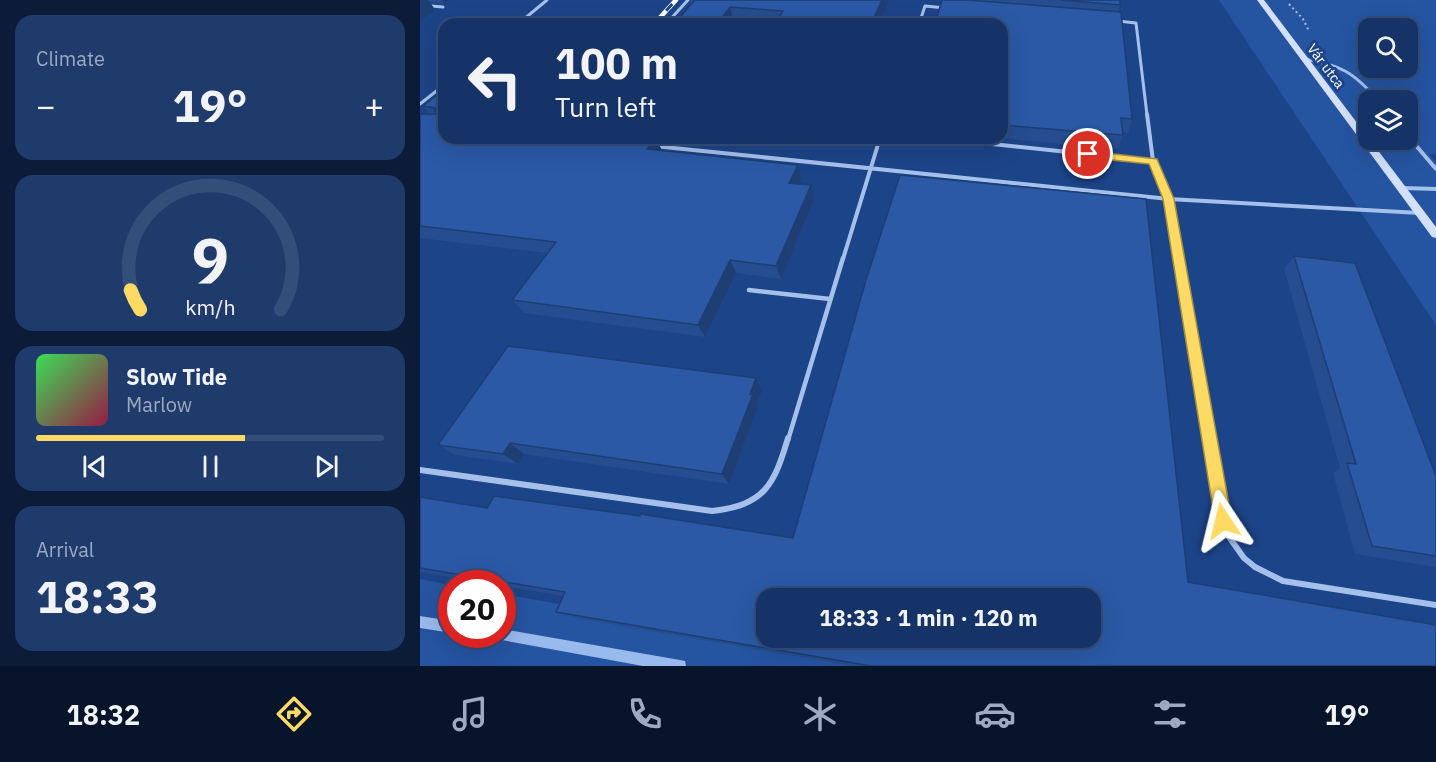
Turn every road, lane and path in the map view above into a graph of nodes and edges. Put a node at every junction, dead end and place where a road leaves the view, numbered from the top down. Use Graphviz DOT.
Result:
graph roads {
  1 [pos="547,0"];
  2 [pos="688,0"];
  3 [pos="1260,0"];
  4 [pos="420,5"];
  5 [pos="443,7"];
  6 [pos="948,8"];
  7 [pos="525,18"];
  8 [pos="672,18"];
  9 [pos="921,18"];
  10 [pos="1113,21"];
  11 [pos="1304,59"];
  12 [pos="438,90"];
  13 [pos="1369,90"];
  14 [pos="420,104"];
  15 [pos="878,144"];
  16 [pos="992,144"];
  17 [pos="645,145"];
  18 [pos="1418,148"];
  19 [pos="1153,161"];
  20 [pos="870,168"];
  21 [pos="1436,169"];
  22 [pos="1401,188"];
  23 [pos="1436,189"];
  24 [pos="1169,199"];
  25 [pos="1420,213"];
  26 [pos="1436,234"];
  27 [pos="749,290"];
  28 [pos="830,299"];
  29 [pos="420,470"];
  30 [pos="1436,605"];
  1 -- 7 [label="lane"];
  2 -- 8 [label="lane"];
  3 -- 11 [label="main road, Vár utca"];
  4 -- 5 [label="lane"];
  6 -- 9 [label="lane"];
  10 -- 19 [label="lane"];
  11 -- 13 [label="lane"];
  11 -- 22 [label="main road, Vár utca"];
  12 -- 14 [label="lane"];
  15 -- 20 [label="lane"];
  16 -- 19 [label="lane"];
  17 -- 20 [label="lane"];
  18 -- 21 [label="lane"];
  19 -- 24 [label="lane"];
  20 -- 24 [label="lane"];
  20 -- 28 [label="lane"];
  22 -- 23 [label="lane"];
  22 -- 25 [label="main road, Vár utca"];
  24 -- 25 [label="lane"];
  24 -- 30 [label="lane"];
  25 -- 26 [label="main road, Vár utca"];
  27 -- 28 [label="lane"];
  28 -- 29 [label="lane"];
}
